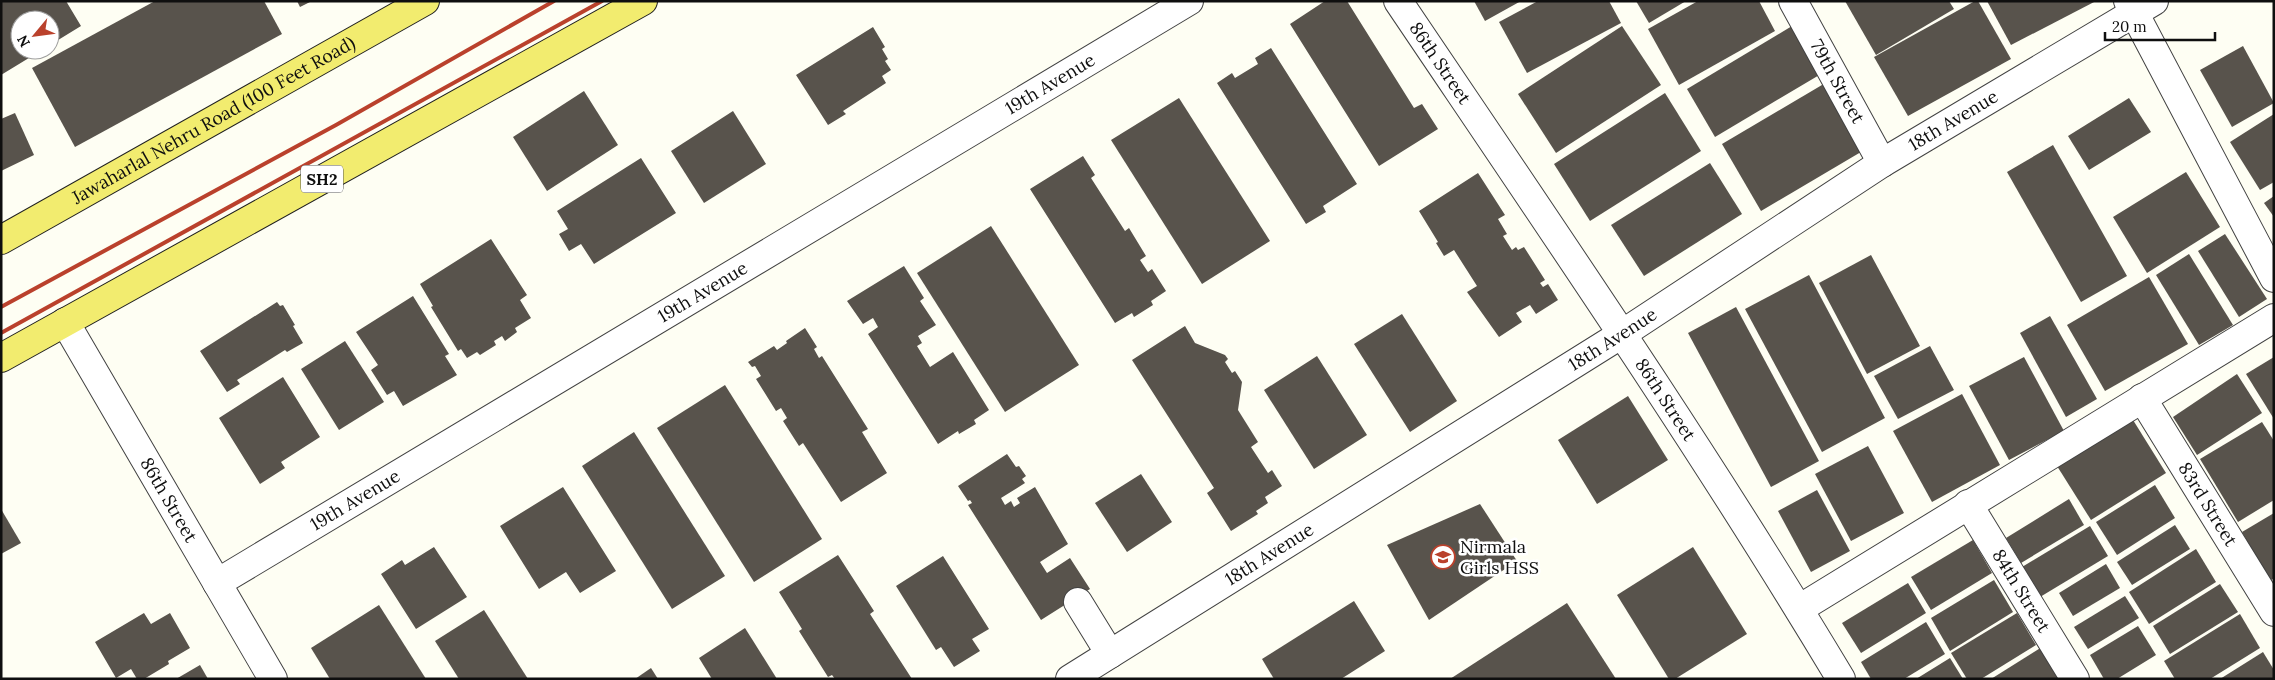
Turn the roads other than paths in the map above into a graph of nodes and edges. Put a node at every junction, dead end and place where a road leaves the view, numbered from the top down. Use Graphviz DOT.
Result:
graph roads {
  1 [pos="425,1"];
  2 [pos="643,1"];
  3 [pos="1189,1"];
  4 [pos="1398,1"];
  5 [pos="1793,1"];
  6 [pos="2139,6"];
  7 [pos="1882,163"];
  8 [pos="1,240"];
  9 [pos="2274,278"];
  10 [pos="2274,318"];
  11 [pos="65,322"];
  12 [pos="1622,334"];
  13 [pos="1,358"];
  14 [pos="2142,398"];
  15 [pos="1968,504"];
  16 [pos="217,583"];
  17 [pos="1078,602"];
  18 [pos="1799,608"];
  19 [pos="2274,612"];
  20 [pos="1110,654"];
  21 [pos="273,679"];
  22 [pos="1070,679"];
  23 [pos="1841,679"];
  24 [pos="2075,679"];
  1 -- 8 [label="main road, Jawaharlal Nehru Road (100 Feet Road)"];
  2 -- 11 [label="main road, SH2"];
  3 -- 16 [label="street, 19th Avenue"];
  4 -- 12 [label="street, 86th Street"];
  5 -- 7 [label="street, 79th Street"];
  6 -- 7 [label="street, 18th Avenue"];
  6 -- 9 [label="street"];
  7 -- 12 [label="street, 18th Avenue"];
  10 -- 14 [label="street"];
  11 -- 13 [label="main road, SH2"];
  11 -- 16 [label="street, 86th Street"];
  12 -- 18 [label="street, 86th Street"];
  12 -- 20 [label="street, 18th Avenue"];
  14 -- 15 [label="street"];
  14 -- 19 [label="street, 83rd Street"];
  15 -- 18 [label="street"];
  15 -- 24 [label="street, 84th Street"];
  16 -- 21 [label="street, 86th Street"];
  17 -- 20 [label="street"];
  18 -- 23 [label="street, 86th Street"];
  20 -- 22 [label="street, 18th Avenue"];
}
